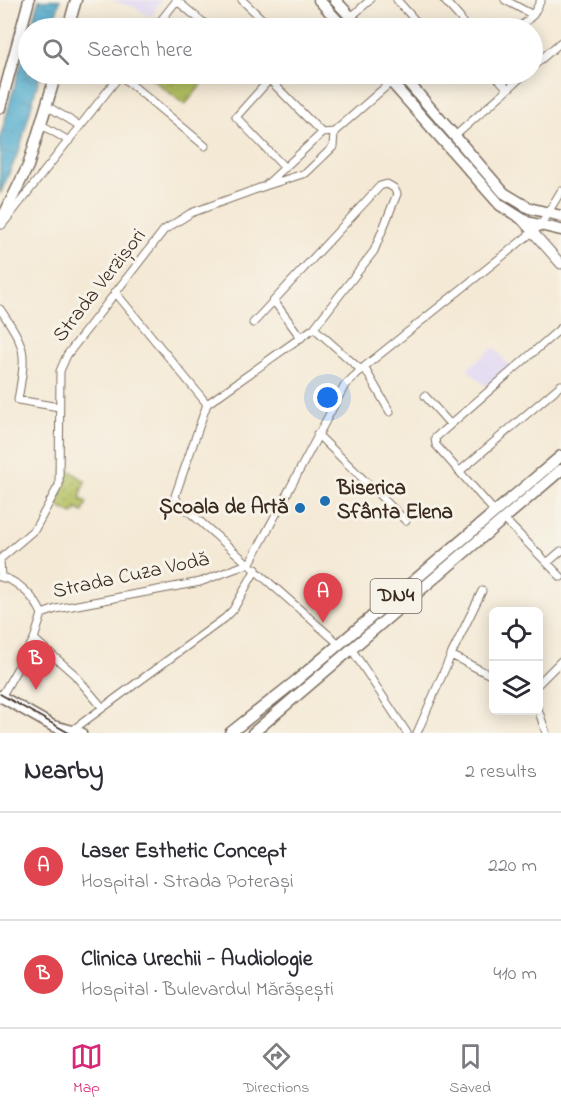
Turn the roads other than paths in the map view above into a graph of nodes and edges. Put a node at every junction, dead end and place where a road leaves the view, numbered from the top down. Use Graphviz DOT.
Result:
graph roads {
  1 [pos="29,0"];
  2 [pos="76,0"];
  3 [pos="176,0"];
  4 [pos="242,0"];
  5 [pos="319,0"];
  6 [pos="336,0"];
  7 [pos="370,0"];
  8 [pos="397,0"];
  9 [pos="444,0"];
  10 [pos="505,0"];
  11 [pos="541,0"];
  12 [pos="533,15"];
  13 [pos="351,17"];
  14 [pos="24,18"];
  15 [pos="71,18"];
  16 [pos="162,18"];
  17 [pos="198,18"];
  18 [pos="261,18"];
  19 [pos="335,18"];
  20 [pos="413,18"];
  21 [pos="460,18"];
  22 [pos="530,18"];
  23 [pos="18,41"];
  24 [pos="561,42"];
  25 [pos="543,58"];
  26 [pos="53,84"];
  27 [pos="112,84"];
  28 [pos="132,84"];
  29 [pos="261,84"];
  30 [pos="275,84"];
  31 [pos="381,84"];
  32 [pos="392,84"];
  33 [pos="410,84"];
  34 [pos="503,84"];
  35 [pos="514,84"];
  36 [pos="508,89"];
  37 [pos="47,106"];
  38 [pos="0,108"];
  39 [pos="42,125"];
  40 [pos="80,126"];
  41 [pos="334,132"];
  42 [pos="322,133"];
  43 [pos="455,136"];
  44 [pos="69,141"];
  45 [pos="205,146"];
  46 [pos="285,168"];
  47 [pos="265,186"];
  48 [pos="561,191"];
  49 [pos="548,214"];
  50 [pos="561,216"];
  51 [pos="0,223"];
  52 [pos="0,228"];
  53 [pos="537,229"];
  54 [pos="561,230"];
  55 [pos="561,264"];
  56 [pos="115,292"];
  57 [pos="274,301"];
  58 [pos="0,309"];
  59 [pos="253,323"];
  60 [pos="314,328"];
  61 [pos="561,328"];
  62 [pos="301,338"];
  63 [pos="362,368"];
  64 [pos="561,385"];
  65 [pos="425,396"];
  66 [pos="207,404"];
  67 [pos="59,408"];
  68 [pos="390,412"];
  69 [pos="450,424"];
  70 [pos="317,434"];
  71 [pos="561,456"];
  72 [pos="561,470"];
  73 [pos="460,471"];
  74 [pos="499,515"];
  75 [pos="406,521"];
  76 [pos="561,551"];
  77 [pos="0,559"];
  78 [pos="250,563"];
  79 [pos="547,563"];
  80 [pos="256,568"];
  81 [pos="1,577"];
  82 [pos="561,578"];
  83 [pos="482,591"];
  84 [pos="42,614"];
  85 [pos="34,639"];
  86 [pos="339,644"];
  87 [pos="352,650"];
  88 [pos="451,655"];
  89 [pos="561,661"];
  90 [pos="489,674"];
  91 [pos="543,679"];
  92 [pos="0,697"];
  93 [pos="102,707"];
  94 [pos="540,715"];
  95 [pos="56,730"];
  96 [pos="77,731"];
  97 [pos="230,733"];
  98 [pos="253,733"];
  99 [pos="407,733"];
  100 [pos="417,733"];
  101 [pos="546,733"];
  1 -- 14 [label="main road"];
  2 -- 15 [label="main road"];
  3 -- 16 [label="street"];
  3 -- 17 [label="street"];
  4 -- 18 [label="street"];
  5 -- 19 [label="main road"];
  6 -- 13 [label="main road"];
  7 -- 13 [label="street"];
  8 -- 20 [label="street"];
  9 -- 21 [label="street"];
  10 -- 12 [label="street"];
  11 -- 12 [label="street"];
  12 -- 22 [label="street"];
  23 -- 38 [label="main road"];
  24 -- 25 [label="street"];
  26 -- 37 [label="main road"];
  27 -- 40 [label="street"];
  28 -- 45 [label="street"];
  29 -- 46 [label="street"];
  30 -- 42 [label="street"];
  31 -- 41 [label="street, Strada Verzișori"];
  32 -- 53 [label="main road"];
  33 -- 43 [label="main road"];
  34 -- 36 [label="street"];
  35 -- 36 [label="street"];
  36 -- 43 [label="street"];
  37 -- 39 [label="main road"];
  37 -- 40 [label="street"];
  39 -- 44 [label="street"];
  39 -- 51 [label="main road"];
  40 -- 44 [label="street"];
  41 -- 42 [label="street"];
  41 -- 47 [label="street, Strada Verzișori"];
  42 -- 46 [label="street, Strada Verzișori"];
  43 -- 49 [label="main road"];
  44 -- 52 [label="street"];
  46 -- 47 [label="street, Strada Verzișori"];
  47 -- 56 [label="street, Strada Verzișori"];
  48 -- 49 [label="street"];
  49 -- 50 [label="main road"];
  49 -- 53 [label="street"];
  53 -- 54 [label="main road"];
  53 -- 55 [label="street"];
  53 -- 63 [label="street"];
  56 -- 66 [label="street"];
  56 -- 67 [label="street, Strada Verzișori"];
  57 -- 59 [label="street"];
  57 -- 60 [label="street"];
  57 -- 62 [label="street"];
  58 -- 67 [label="street"];
  60 -- 62 [label="street"];
  60 -- 63 [label="street"];
  61 -- 69 [label="street"];
  62 -- 66 [label="street"];
  63 -- 68 [label="street"];
  63 -- 70 [label="street"];
  64 -- 73 [label="street"];
  65 -- 69 [label="street"];
  66 -- 78 [label="street"];
  67 -- 77 [label="street, Strada Verzișori"];
  69 -- 73 [label="street"];
  70 -- 75 [label="street"];
  70 -- 78 [label="street"];
  71 -- 74 [label="main road, DN4"];
  72 -- 74 [label="main road, DN4"];
  73 -- 74 [label="street"];
  74 -- 79 [label="street"];
  74 -- 86 [label="main road, DN4"];
  74 -- 87 [label="main road, DN4"];
  76 -- 79 [label="street"];
  77 -- 81 [label="street"];
  78 -- 80 [label="street"];
  78 -- 84 [label="street, Strada Cuza Vodă"];
  79 -- 82 [label="street"];
  80 -- 86 [label="street"];
  80 -- 93 [label="street"];
  81 -- 84 [label="street"];
  83 -- 88 [label="street"];
  84 -- 85 [label="street, Strada Cuza Vodă"];
  85 -- 92 [label="street, Strada Cuza Vodă"];
  85 -- 93 [label="street"];
  86 -- 97 [label="main road, DN4"];
  87 -- 98 [label="main road, DN4"];
  87 -- 99 [label="street"];
  88 -- 90 [label="street"];
  88 -- 100 [label="street"];
  89 -- 91 [label="street"];
  92 -- 95 [label="main road"];
  93 -- 96 [label="street"];
  94 -- 101 [label="street"];
  95 -- 96 [label="main road"];
}
